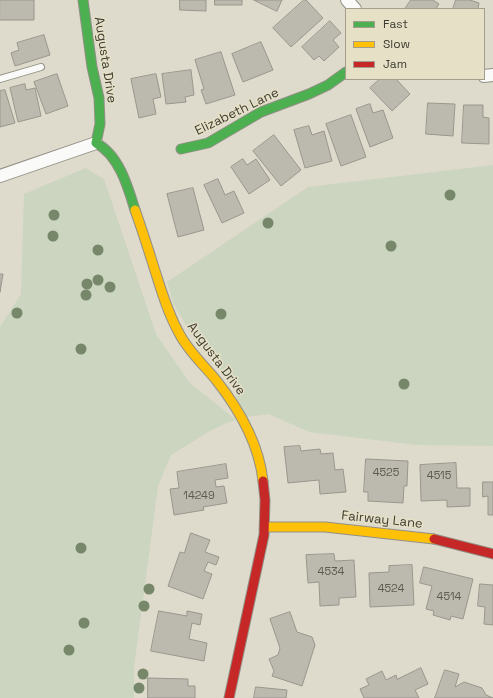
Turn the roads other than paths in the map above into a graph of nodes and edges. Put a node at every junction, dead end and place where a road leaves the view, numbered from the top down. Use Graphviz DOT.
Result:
graph roads {
  1 [pos="83,0"];
  2 [pos="347,0"];
  3 [pos="354,8"];
  4 [pos="41,67"];
  5 [pos="345,73"];
  6 [pos="0,79"];
  7 [pos="96,143"];
  8 [pos="180,149"];
  9 [pos="0,176"];
  10 [pos="265,527"];
  11 [pos="493,554"];
  12 [pos="229,698"];
  1 -- 7 [label="street, Augusta Drive"];
  2 -- 3 [label="street"];
  4 -- 6 [label="lane"];
  5 -- 8 [label="street, Elizabeth Lane"];
  7 -- 9 [label="street"];
  7 -- 10 [label="street, Augusta Drive"];
  10 -- 11 [label="street, Fairway Lane"];
  10 -- 12 [label="street, Augusta Drive"];
}
